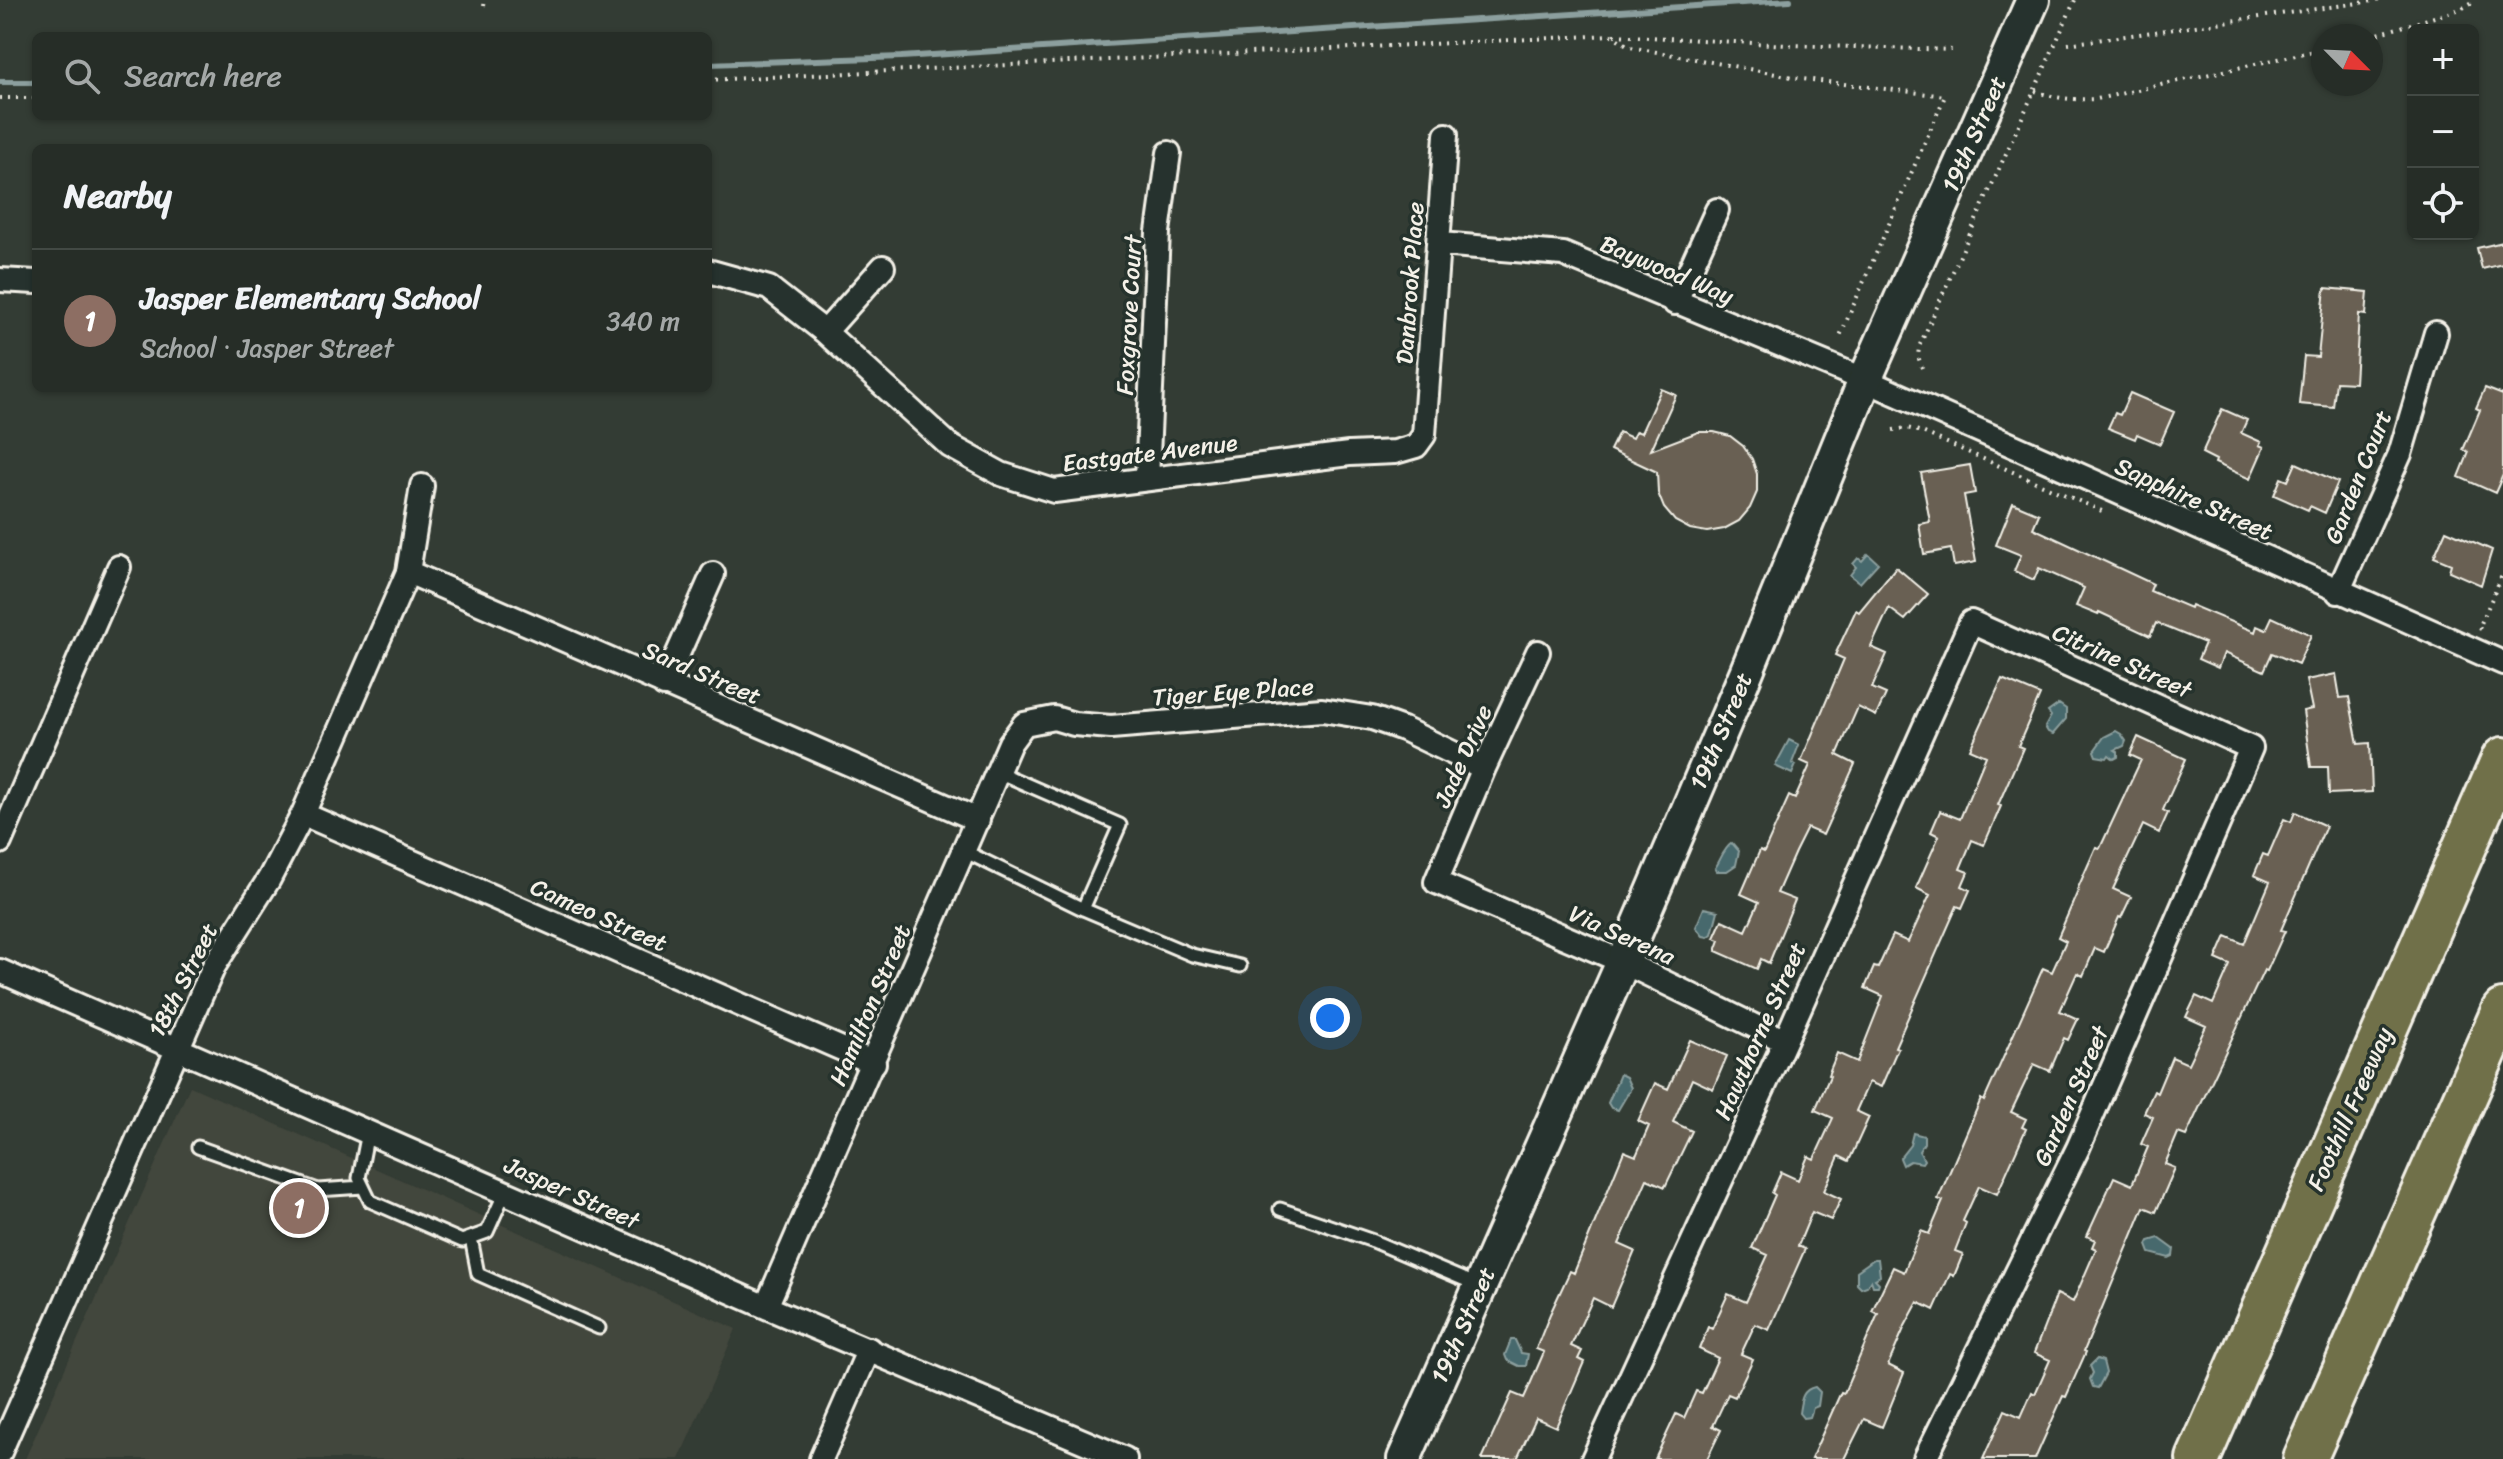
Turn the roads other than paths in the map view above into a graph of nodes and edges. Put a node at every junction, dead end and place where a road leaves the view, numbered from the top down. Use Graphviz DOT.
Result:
graph roads {
  1 [pos="2027,12"];
  2 [pos="1446,135"];
  3 [pos="1169,153"];
  4 [pos="1717,210"];
  5 [pos="1440,244"];
  6 [pos="883,267"];
  7 [pos="712,272"];
  8 [pos="0,280"];
  9 [pos="32,282"];
  10 [pos="1675,303"];
  11 [pos="825,332"];
  12 [pos="2436,333"];
  13 [pos="1865,380"];
  14 [pos="1424,435"];
  15 [pos="1147,479"];
  16 [pos="422,486"];
  17 [pos="119,567"];
  18 [pos="408,572"];
  19 [pos="713,574"];
  20 [pos="2338,592"];
  21 [pos="1971,622"];
  22 [pos="1538,652"];
  23 [pos="2495,660"];
  24 [pos="664,685"];
  25 [pos="1024,724"];
  26 [pos="2251,748"];
  27 [pos="2503,759"];
  28 [pos="1484,768"];
  29 [pos="998,772"];
  30 [pos="303,814"];
  31 [pos="978,820"];
  32 [pos="0,842"];
  33 [pos="964,851"];
  34 [pos="1436,882"];
  35 [pos="1083,909"];
  36 [pos="1623,962"];
  37 [pos="1240,966"];
  38 [pos="0,971"];
  39 [pos="2503,1011"];
  40 [pos="1785,1041"];
  41 [pos="178,1047"];
  42 [pos="874,1063"];
  43 [pos="368,1132"];
  44 [pos="198,1147"];
  45 [pos="363,1187"];
  46 [pos="505,1192"];
  47 [pos="1280,1209"];
  48 [pos="471,1238"];
  49 [pos="1480,1286"];
  50 [pos="766,1307"];
  51 [pos="599,1328"];
  52 [pos="869,1349"];
  53 [pos="0,1452"];
  54 [pos="821,1459"];
  55 [pos="1125,1459"];
  56 [pos="1404,1459"];
  57 [pos="1593,1459"];
  58 [pos="1925,1459"];
  59 [pos="2198,1459"];
  60 [pos="2305,1459"];
  1 -- 13 [label="main road, 19th Street"];
  2 -- 5 [label="street, Danbrook Place"];
  3 -- 15 [label="street, Foxgrove Court"];
  4 -- 10 [label="street"];
  5 -- 10 [label="street, Baywood Way"];
  5 -- 14 [label="street, Danbrook Place"];
  6 -- 11 [label="street"];
  7 -- 11 [label="street, Eastgate Avenue"];
  8 -- 9 [label="street"];
  10 -- 13 [label="street, Baywood Way"];
  11 -- 15 [label="street, Eastgate Avenue"];
  12 -- 20 [label="street, Garden Court"];
  13 -- 20 [label="street, Sapphire Street"];
  13 -- 36 [label="main road, 19th Street"];
  14 -- 15 [label="street, Eastgate Avenue"];
  16 -- 18 [label="street, 18th Street"];
  17 -- 32 [label="street"];
  18 -- 24 [label="street, Sard Street"];
  18 -- 30 [label="street, 18th Street"];
  19 -- 24 [label="street"];
  20 -- 23 [label="street, Sapphire Street"];
  21 -- 26 [label="street, Citrine Street"];
  21 -- 40 [label="street, Hawthorne Street"];
  22 -- 28 [label="street, Jade Drive"];
  24 -- 31 [label="street, Sard Street"];
  25 -- 28 [label="street, Tiger Eye Place"];
  25 -- 29 [label="street, Hamilton Street"];
  26 -- 58 [label="street, Garden Street"];
  27 -- 59 [label="highway, Foothill Freeway"];
  28 -- 34 [label="street, Jade Drive"];
  29 -- 31 [label="street, Hamilton Street"];
  29 -- 35 [label="lane"];
  30 -- 41 [label="street, 18th Street"];
  30 -- 42 [label="street, Cameo Street"];
  31 -- 33 [label="street, Hamilton Street"];
  33 -- 35 [label="lane"];
  33 -- 42 [label="street, Hamilton Street"];
  34 -- 36 [label="street, Via Serena"];
  35 -- 37 [label="lane"];
  36 -- 40 [label="street, Via Serena"];
  36 -- 49 [label="main road, 19th Street"];
  38 -- 41 [label="street, Jasper Street"];
  39 -- 60 [label="highway"];
  40 -- 57 [label="street, Hawthorne Street"];
  41 -- 43 [label="street, Jasper Street"];
  41 -- 53 [label="street, 18th Street"];
  42 -- 50 [label="street, Hamilton Street"];
  43 -- 45 [label="lane"];
  43 -- 46 [label="street, Jasper Street"];
  44 -- 45 [label="lane"];
  45 -- 48 [label="lane"];
  46 -- 48 [label="lane"];
  46 -- 50 [label="street, Jasper Street"];
  47 -- 49 [label="lane"];
  48 -- 51 [label="lane"];
  49 -- 56 [label="main road, 19th Street"];
  50 -- 52 [label="street, Jasper Street"];
  52 -- 54 [label="street"];
  52 -- 55 [label="street, Jasper Street"];
}
